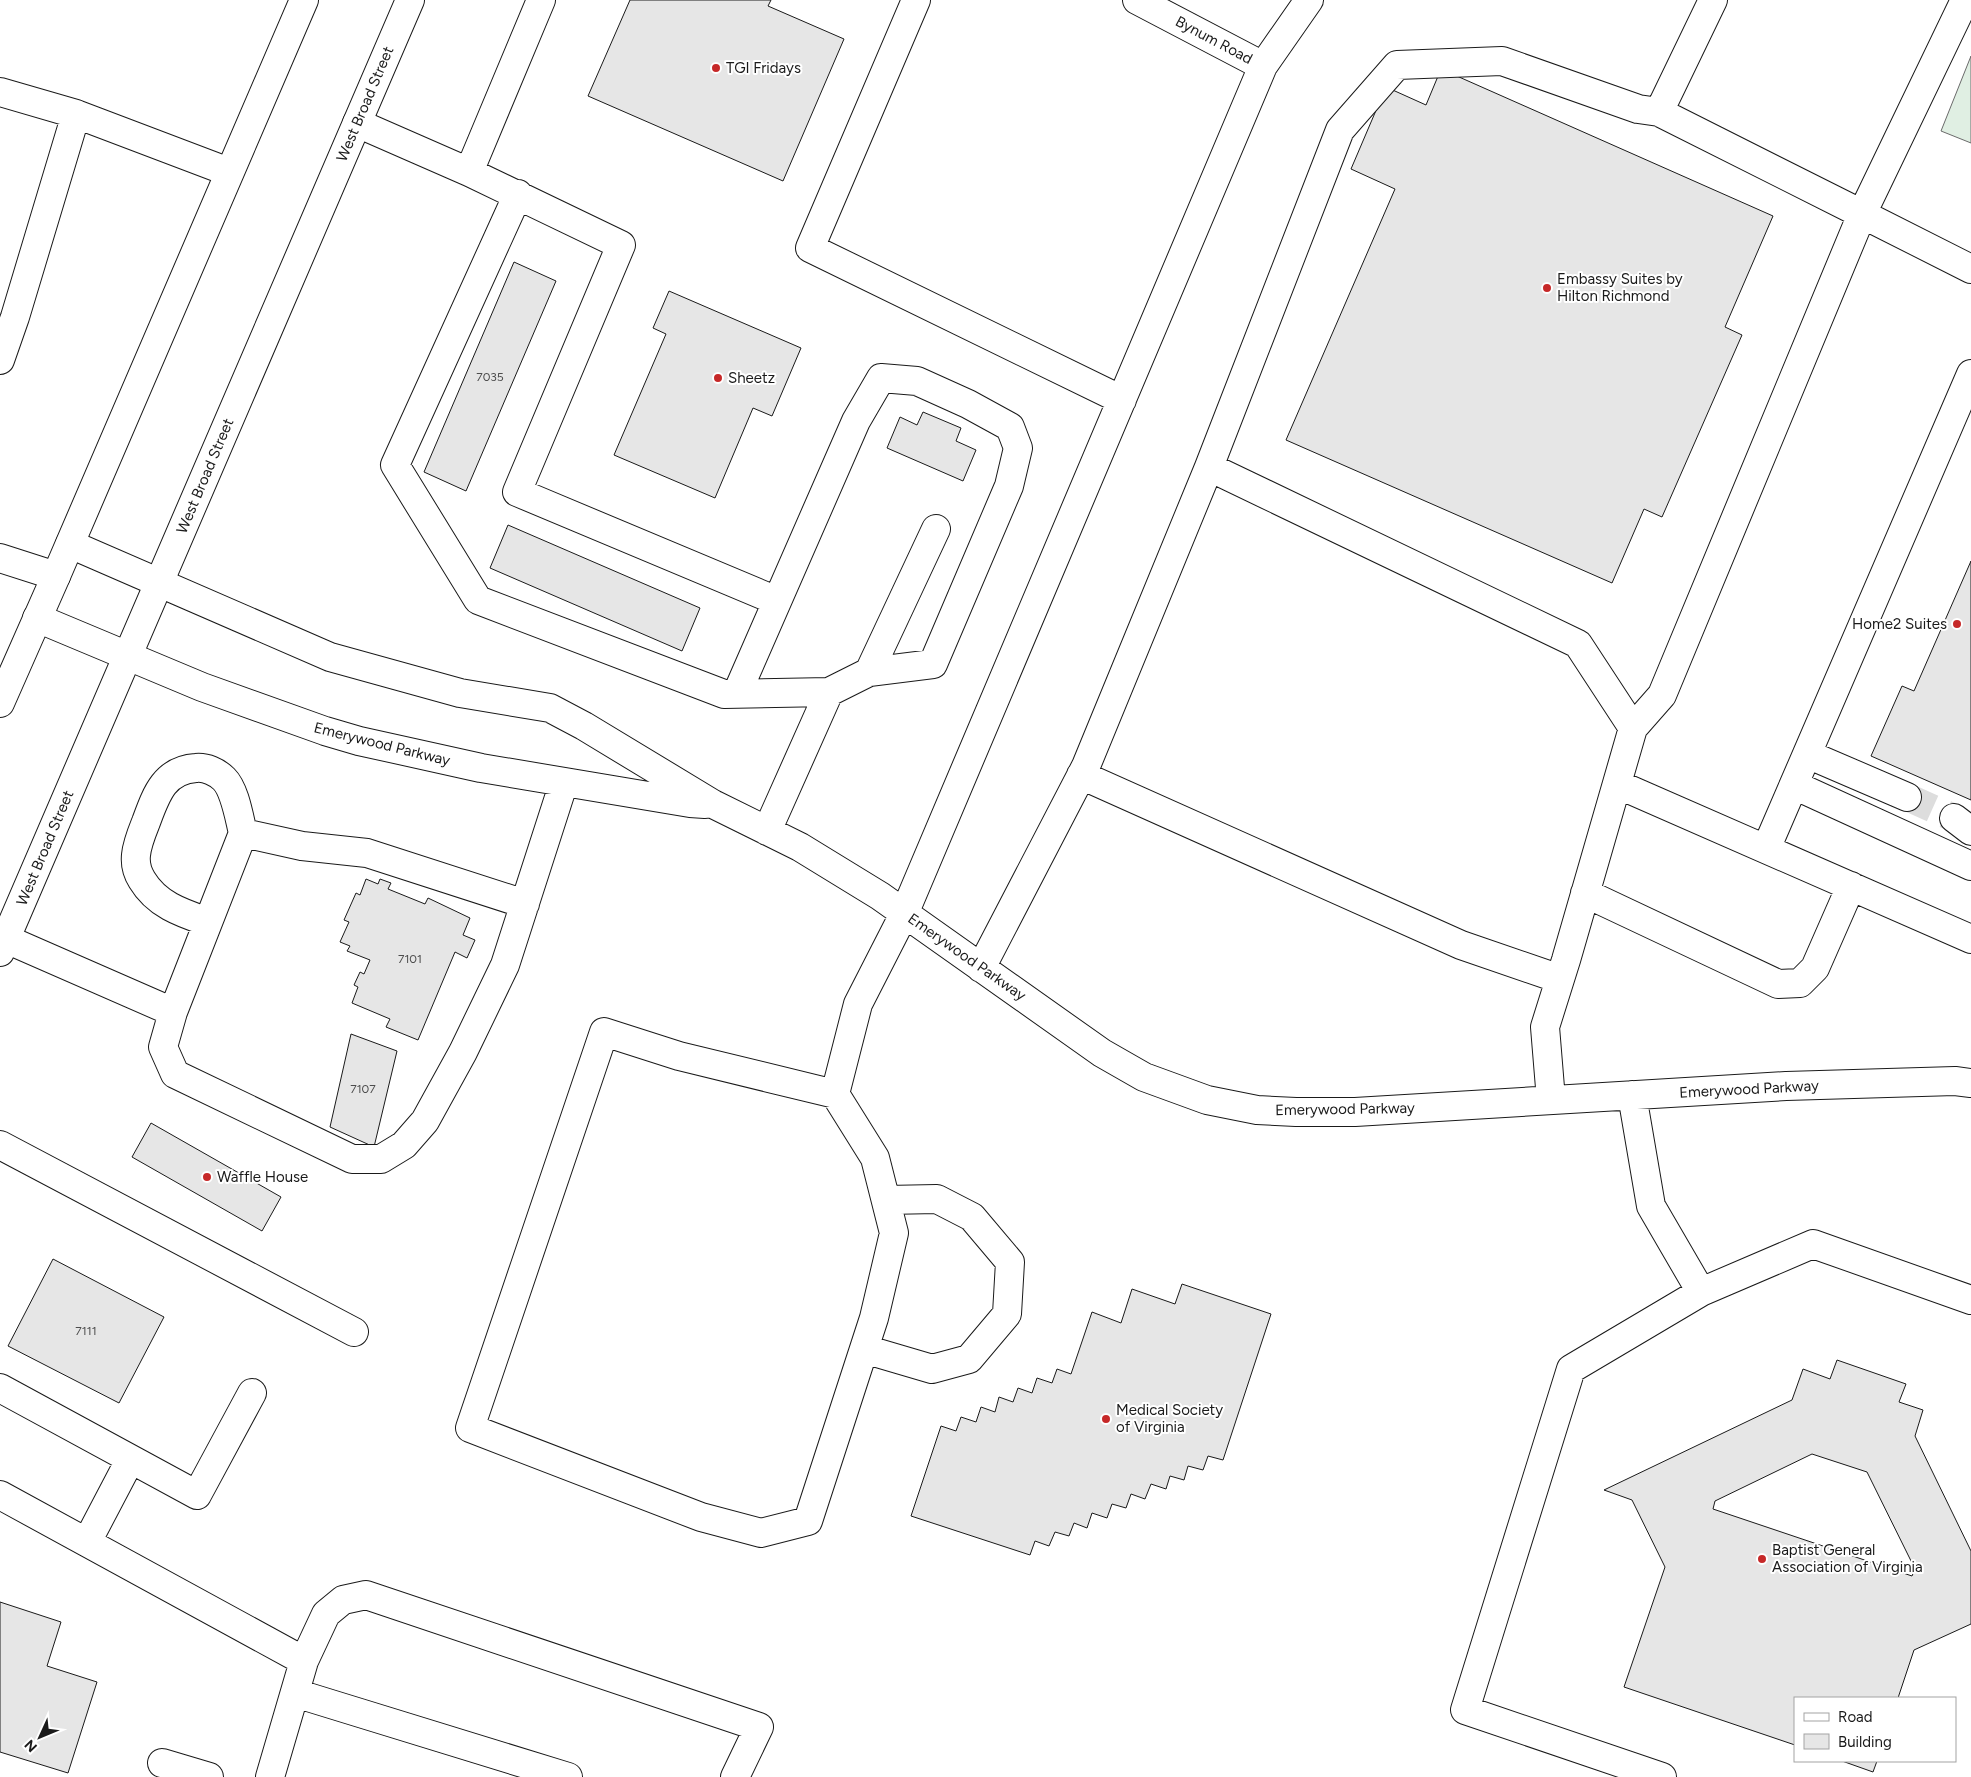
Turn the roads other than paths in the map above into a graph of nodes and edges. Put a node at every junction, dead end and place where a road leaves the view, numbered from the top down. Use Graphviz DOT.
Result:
graph roads {
  1 [pos="304,0"];
  2 [pos="410,0"];
  3 [pos="540,0"];
  4 [pos="916,0"];
  5 [pos="1137,0"];
  6 [pos="1309,0"];
  7 [pos="1713,0"];
  8 [pos="1965,0"];
  9 [pos="1263,66"];
  10 [pos="0,92"];
  11 [pos="1659,112"];
  12 [pos="76,114"];
  13 [pos="357,123"];
  14 [pos="229,172"];
  15 [pos="469,172"];
  16 [pos="518,194"];
  17 [pos="1862,214"];
  18 [pos="1971,270"];
  19 [pos="0,360"];
  20 [pos="1971,374"];
  21 [pos="1122,400"];
  22 [pos="1209,467"];
  23 [pos="936,529"];
  24 [pos="70,544"];
  25 [pos="0,558"];
  26 [pos="56,576"];
  27 [pos="159,583"];
  28 [pos="776,601"];
  29 [pos="37,618"];
  30 [pos="127,656"];
  31 [pos="869,672"];
  32 [pos="829,692"];
  33 [pos="737,693"];
  34 [pos="0,703"];
  35 [pos="1633,728"];
  36 [pos="1807,754"];
  37 [pos="1081,775"];
  38 [pos="564,782"];
  39 [pos="1617,784"];
  40 [pos="1794,785"];
  41 [pos="1907,797"];
  42 [pos="713,804"];
  43 [pos="767,831"];
  44 [pos="242,833"];
  45 [pos="1766,849"];
  46 [pos="1971,866"];
  47 [pos="1851,886"];
  48 [pos="1585,893"];
  49 [pos="525,904"];
  50 [pos="904,914"];
  51 [pos="208,922"];
  52 [pos="1971,939"];
  53 [pos="3,945"];
  54 [pos="981,968"];
  55 [pos="1560,979"];
  56 [pos="173,1012"];
  57 [pos="1971,1083"];
  58 [pos="835,1094"];
  59 [pos="1632,1096"];
  60 [pos="1551,1100"];
  61 [pos="0,1145"];
  62 [pos="886,1200"];
  63 [pos="1701,1292"];
  64 [pos="1971,1300"];
  65 [pos="354,1332"];
  66 [pos="864,1349"];
  67 [pos="0,1388"];
  68 [pos="252,1393"];
  69 [pos="130,1460"];
  70 [pos="0,1495"];
  71 [pos="87,1542"];
  72 [pos="304,1661"];
  73 [pos="295,1693"];
  74 [pos="162,1763"];
  75 [pos="209,1777"];
  76 [pos="270,1777"];
  77 [pos="568,1777"];
  78 [pos="736,1777"];
  79 [pos="1662,1777"];
  1 -- 14 [label="street"];
  2 -- 13 [label="street, West Broad Street"];
  3 -- 15 [label="street"];
  4 -- 21 [label="street"];
  5 -- 9 [label="street, Bynum Road"];
  6 -- 9 [label="street"];
  7 -- 11 [label="street"];
  8 -- 17 [label="street"];
  9 -- 21 [label="street"];
  10 -- 12 [label="street"];
  11 -- 17 [label="street"];
  11 -- 22 [label="street"];
  12 -- 14 [label="street"];
  12 -- 19 [label="street"];
  13 -- 15 [label="street"];
  13 -- 27 [label="street, West Broad Street"];
  14 -- 24 [label="street"];
  15 -- 16 [label="street"];
  16 -- 28 [label="street"];
  16 -- 33 [label="street"];
  17 -- 18 [label="street"];
  17 -- 35 [label="street"];
  20 -- 36 [label="street"];
  21 -- 50 [label="street"];
  22 -- 35 [label="street"];
  22 -- 37 [label="street"];
  23 -- 31 [label="street"];
  24 -- 26 [label="street"];
  24 -- 27 [label="street, Emerywood Parkway"];
  25 -- 26 [label="street"];
  26 -- 29 [label="street"];
  27 -- 30 [label="street, West Broad Street"];
  27 -- 42 [label="street, Emerywood Parkway"];
  28 -- 31 [label="street"];
  28 -- 33 [label="street"];
  29 -- 30 [label="street, Emerywood Parkway"];
  29 -- 34 [label="street"];
  30 -- 38 [label="street, Emerywood Parkway"];
  30 -- 53 [label="street, West Broad Street"];
  31 -- 32 [label="street"];
  32 -- 33 [label="street"];
  32 -- 43 [label="street"];
  35 -- 39 [label="street"];
  36 -- 40 [label="street"];
  36 -- 41 [label="street"];
  37 -- 54 [label="street"];
  37 -- 55 [label="street"];
  38 -- 42 [label="street, Emerywood Parkway"];
  38 -- 49 [label="street"];
  39 -- 45 [label="street"];
  39 -- 48 [label="street"];
  40 -- 45 [label="street"];
  40 -- 46 [label="street"];
  42 -- 43 [label="street, Emerywood Parkway"];
  43 -- 50 [label="street, Emerywood Parkway"];
  44 -- 49 [label="street"];
  44 -- 51 [label="street"];
  44 -- 51 [label="street"];
  45 -- 47 [label="street"];
  47 -- 48 [label="street"];
  47 -- 52 [label="street"];
  48 -- 55 [label="street"];
  49 -- 56 [label="street"];
  50 -- 54 [label="street, Emerywood Parkway"];
  50 -- 58 [label="street"];
  51 -- 56 [label="street"];
  53 -- 56 [label="street"];
  54 -- 60 [label="street, Emerywood Parkway"];
  55 -- 60 [label="street"];
  57 -- 59 [label="street, Emerywood Parkway"];
  58 -- 62 [label="street"];
  58 -- 66 [label="street"];
  59 -- 60 [label="street, Emerywood Parkway"];
  59 -- 63 [label="street"];
  61 -- 65 [label="street"];
  62 -- 66 [label="street"];
  62 -- 66 [label="street"];
  63 -- 64 [label="street"];
  63 -- 79 [label="street"];
  67 -- 69 [label="street"];
  68 -- 69 [label="street"];
  69 -- 71 [label="street"];
  70 -- 71 [label="street"];
  71 -- 72 [label="street"];
  72 -- 73 [label="street"];
  72 -- 78 [label="street"];
  73 -- 76 [label="street"];
  73 -- 77 [label="street"];
  74 -- 75 [label="street"];
}
